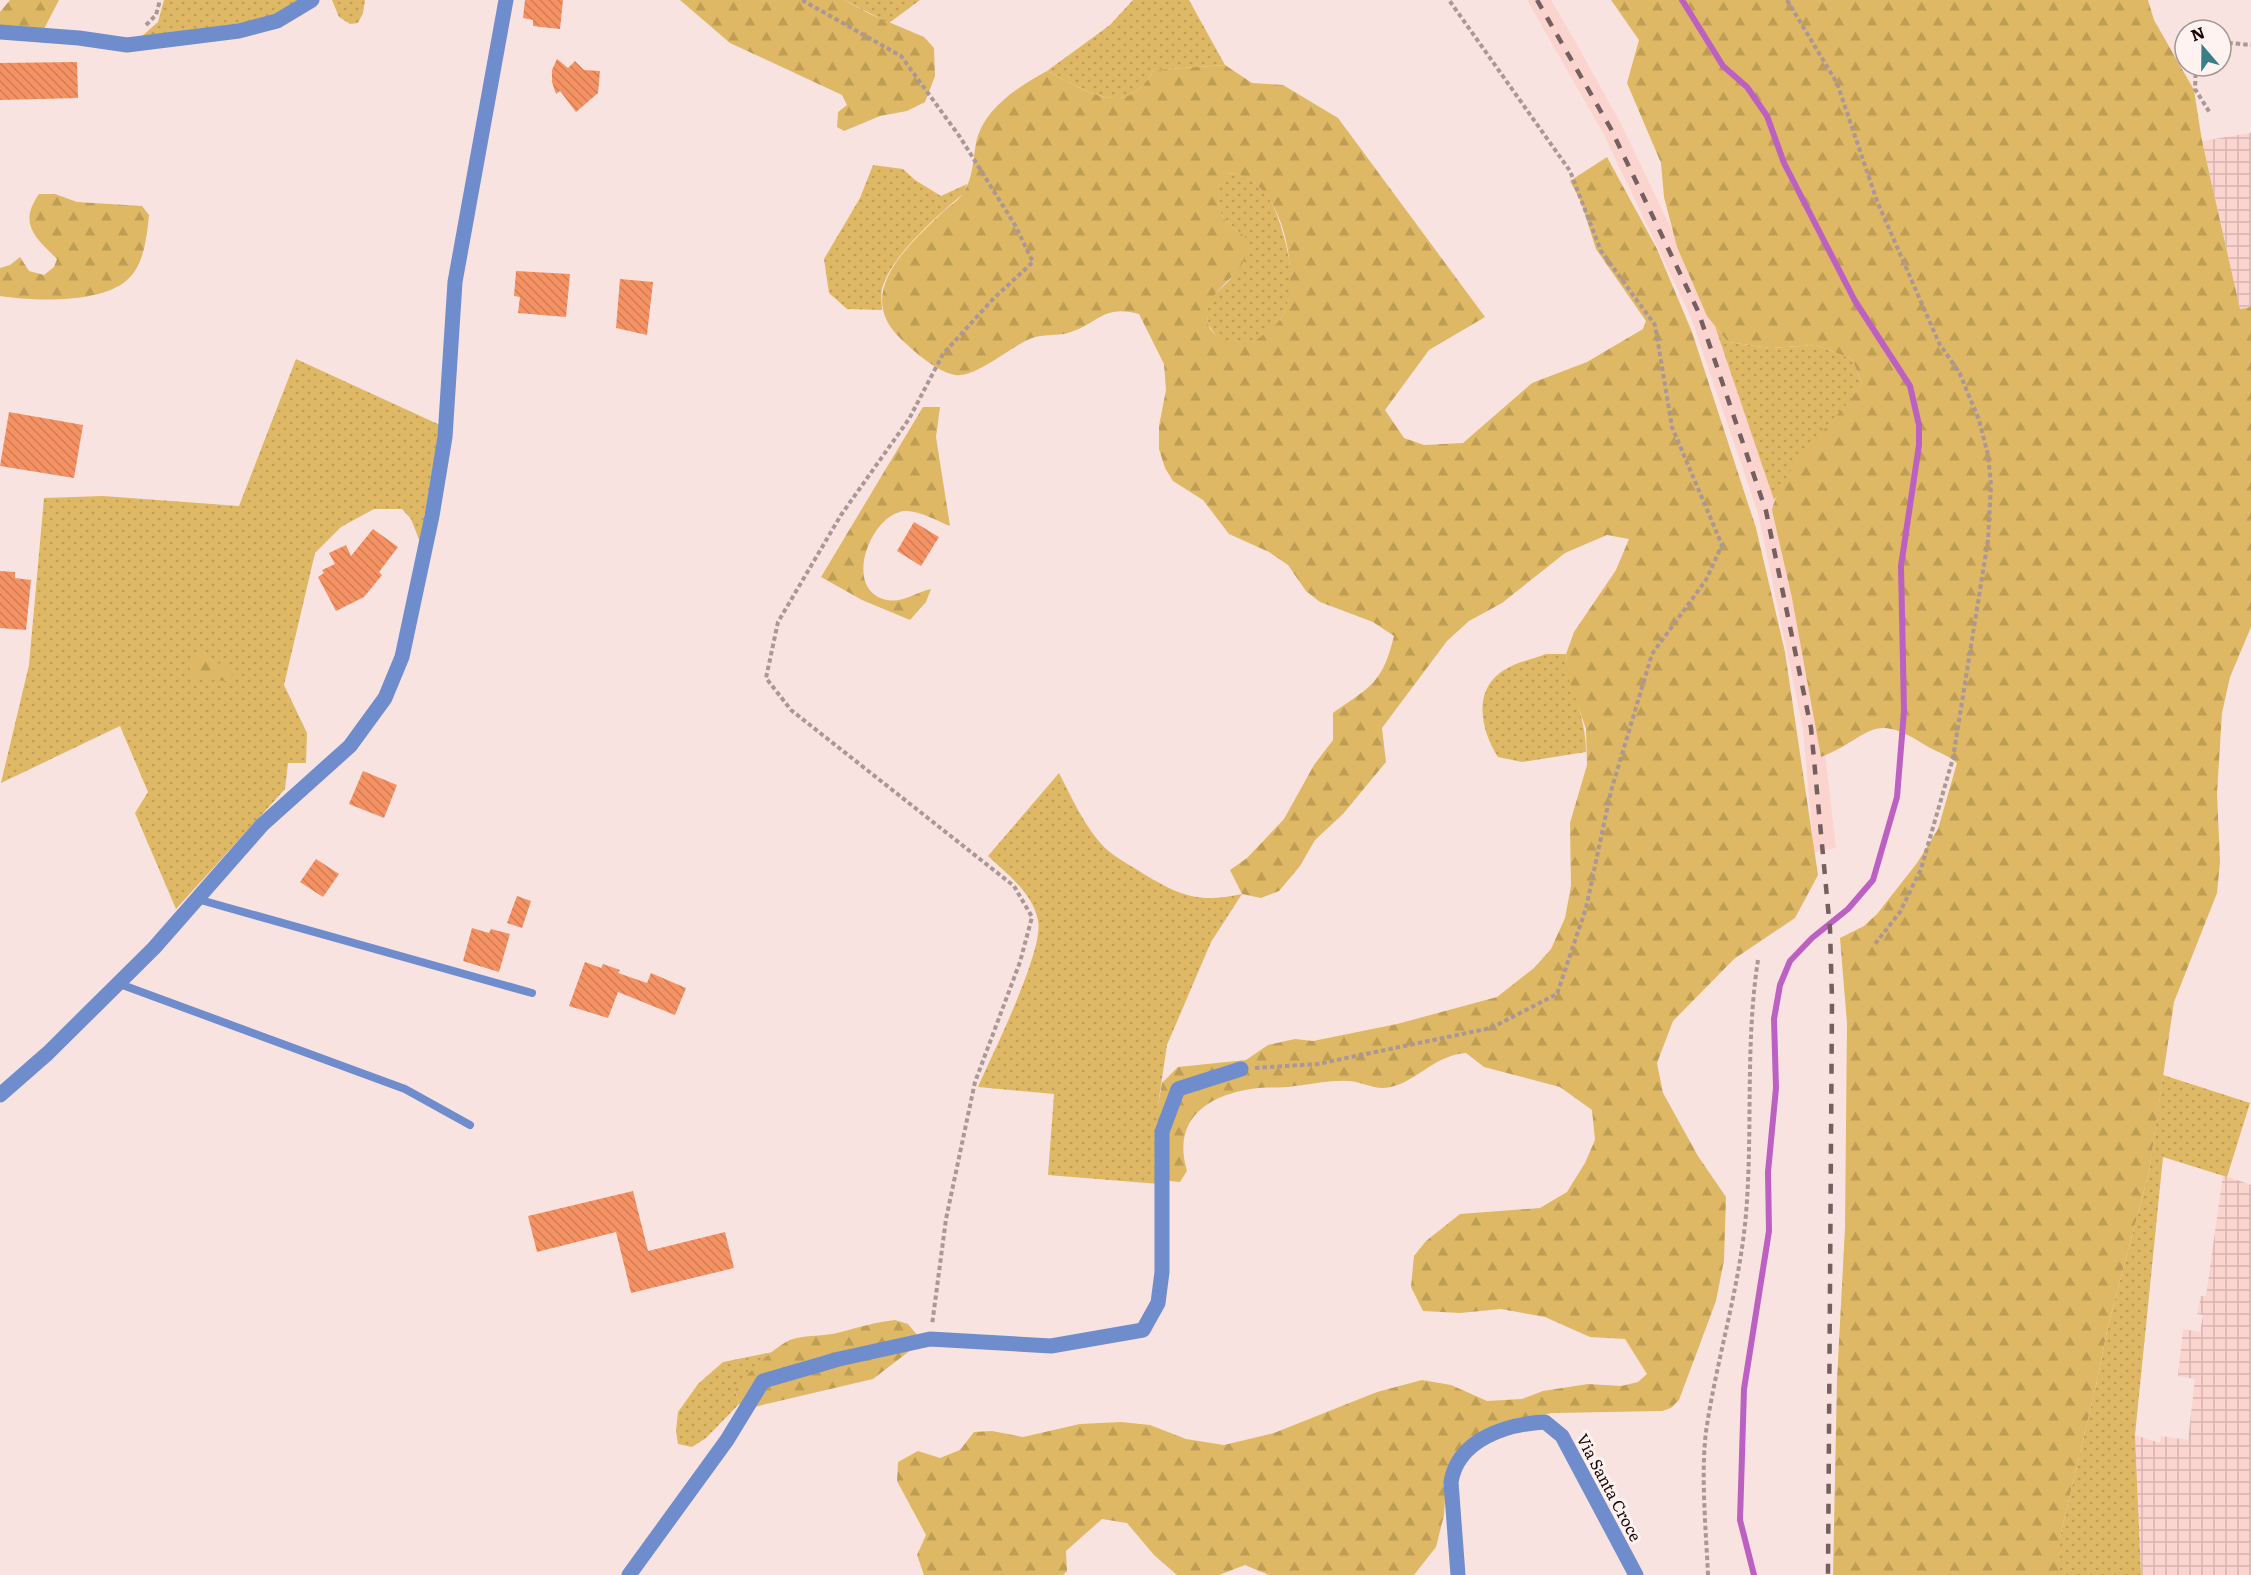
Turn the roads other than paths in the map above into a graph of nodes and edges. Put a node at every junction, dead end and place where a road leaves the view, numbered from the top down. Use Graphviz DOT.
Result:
graph roads {
  1 [pos="312,0"];
  2 [pos="506,0"];
  3 [pos="0,32"];
  4 [pos="197,899"];
  5 [pos="117,983"];
  6 [pos="532,993"];
  7 [pos="1241,1069"];
  8 [pos="0,1095"];
  9 [pos="470,1125"];
  10 [pos="629,1575"];
  11 [pos="1458,1575"];
  12 [pos="1636,1575"];
  1 -- 3 [label="street"];
  2 -- 4 [label="street"];
  4 -- 5 [label="street"];
  4 -- 6 [label="lane"];
  5 -- 8 [label="street"];
  5 -- 9 [label="lane"];
  7 -- 10 [label="street"];
  11 -- 12 [label="street, Via Santa Croce"];
}
